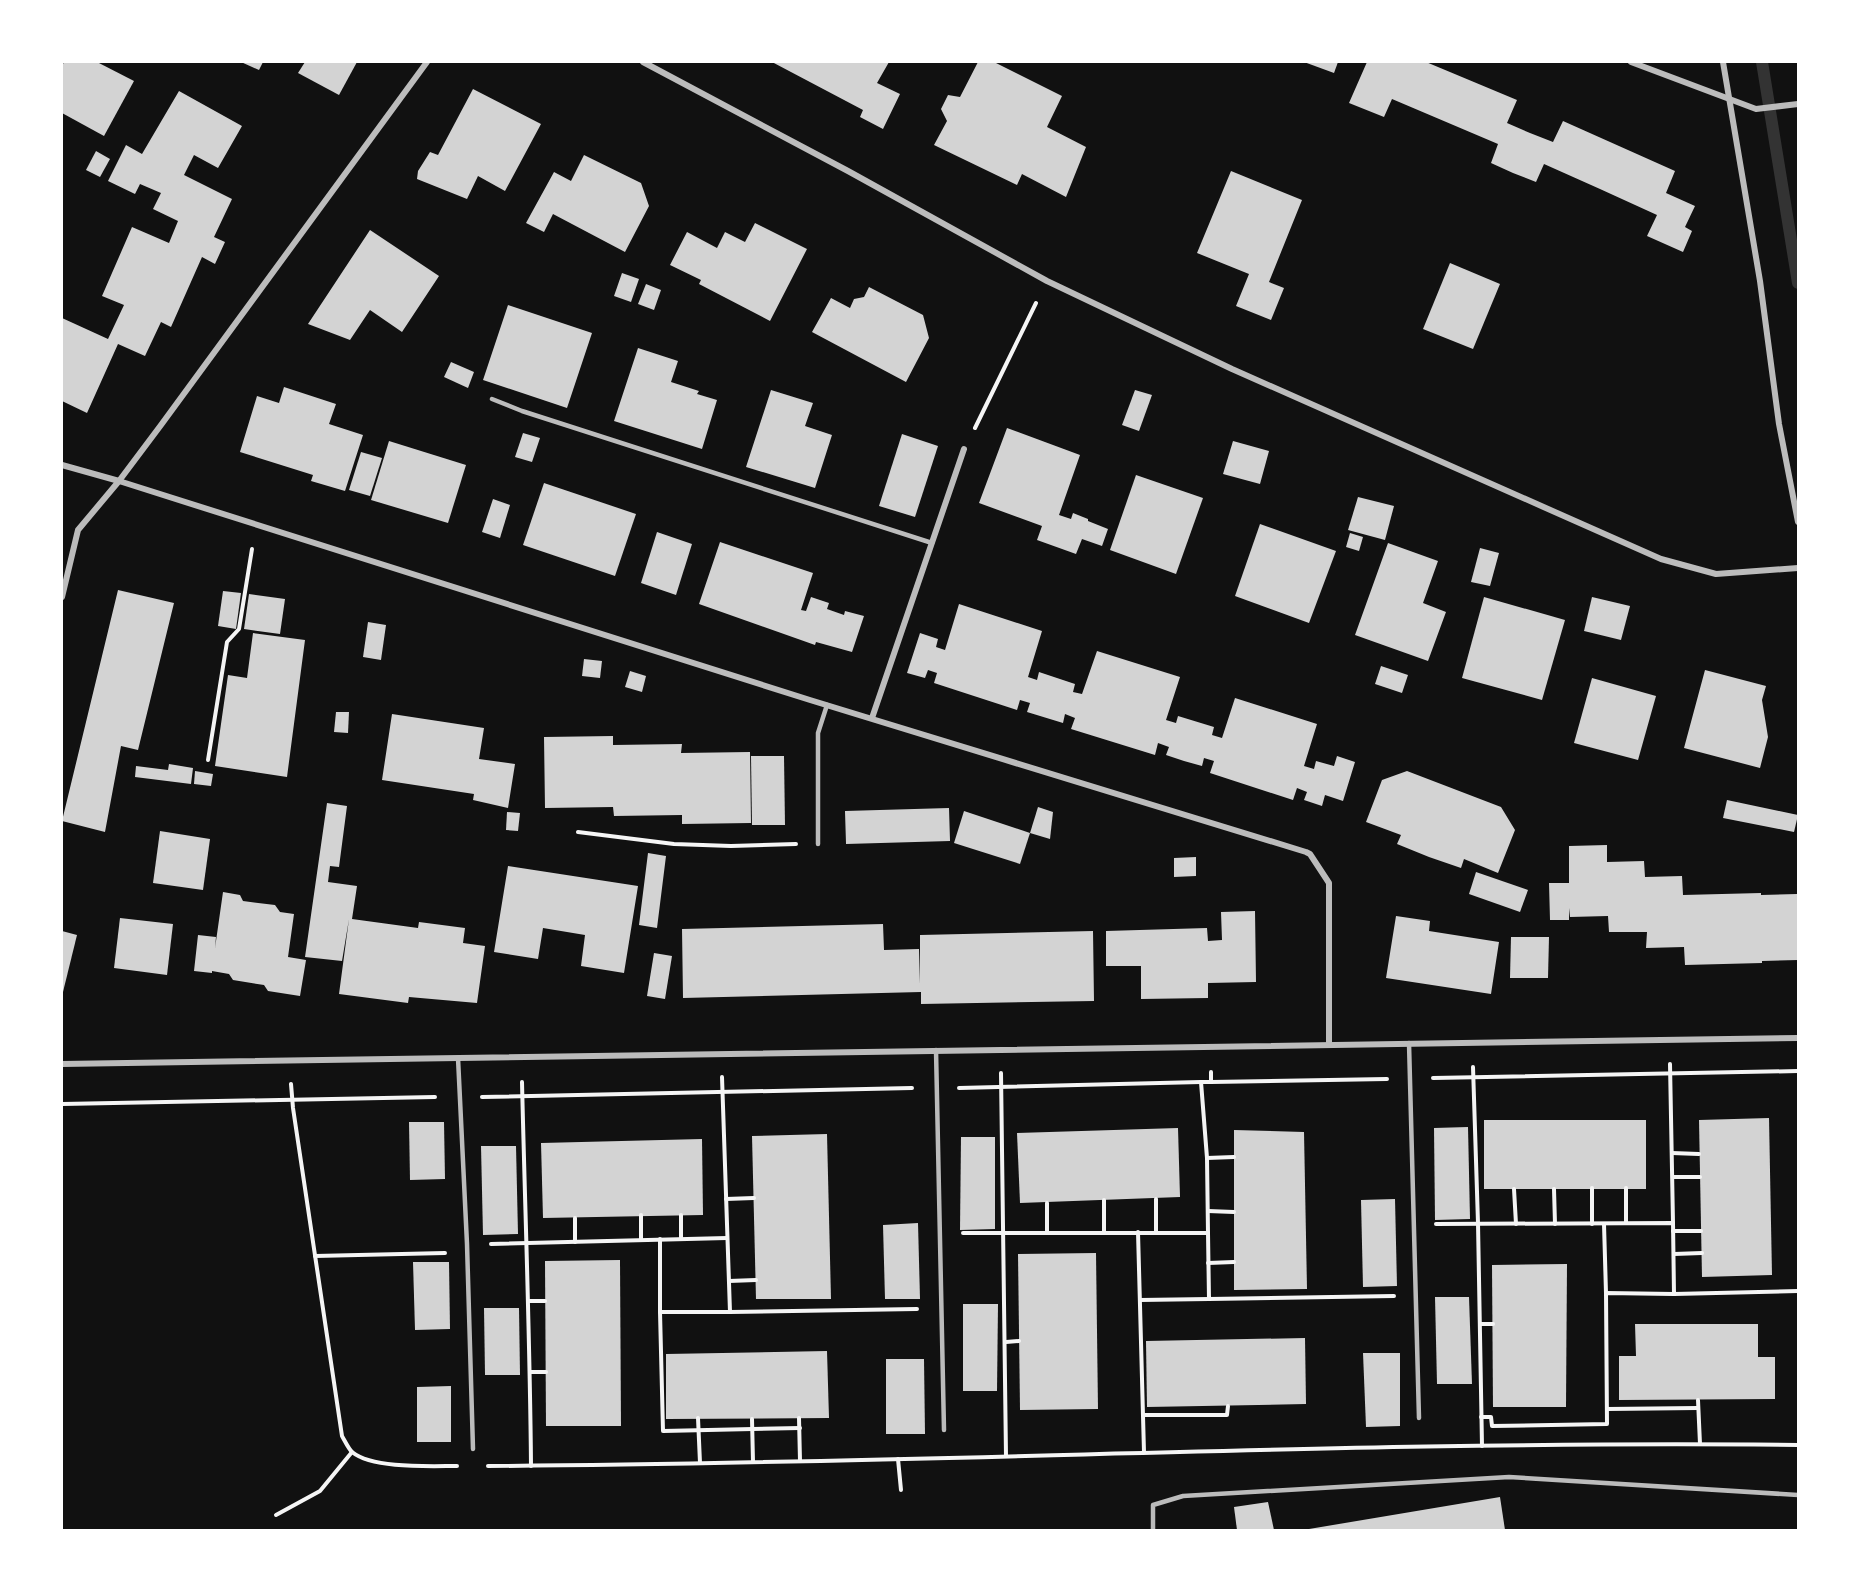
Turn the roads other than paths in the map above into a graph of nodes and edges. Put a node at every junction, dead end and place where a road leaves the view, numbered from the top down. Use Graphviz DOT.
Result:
graph roads {
  1 [pos="427,62"];
  2 [pos="643,62"];
  3 [pos="1631,62"];
  4 [pos="1723,62"];
  5 [pos="1731,100"];
  6 [pos="1798,104"];
  7 [pos="492,399"];
  8 [pos="964,449"];
  9 [pos="62,465"];
  10 [pos="119,481"];
  11 [pos="1798,522"];
  12 [pos="932,543"];
  13 [pos="1798,568"];
  14 [pos="62,597"];
  15 [pos="827,705"];
  16 [pos="872,718"];
  17 [pos="818,844"];
  18 [pos="1798,1038"];
  19 [pos="1409,1043"];
  20 [pos="1329,1045"];
  21 [pos="936,1050"];
  22 [pos="458,1058"];
  23 [pos="62,1064"];
  24 [pos="1419,1418"];
  25 [pos="944,1430"];
  26 [pos="473,1449"];
  27 [pos="1798,1496"];
  28 [pos="1153,1530"];
  1 -- 10 [label="street"];
  2 -- 13 [label="street"];
  3 -- 5 [label="street"];
  4 -- 5 [label="street"];
  5 -- 6 [label="street"];
  5 -- 11 [label="street"];
  7 -- 12 [label="lane"];
  8 -- 12 [label="street"];
  9 -- 10 [label="street"];
  10 -- 14 [label="street"];
  10 -- 15 [label="street"];
  12 -- 16 [label="street"];
  15 -- 16 [label="street"];
  15 -- 17 [label="lane"];
  16 -- 20 [label="street"];
  18 -- 19 [label="street"];
  19 -- 20 [label="street"];
  19 -- 24 [label="lane"];
  20 -- 21 [label="street"];
  21 -- 22 [label="street"];
  21 -- 25 [label="lane"];
  22 -- 23 [label="street"];
  22 -- 26 [label="lane"];
  27 -- 28 [label="lane"];
}
